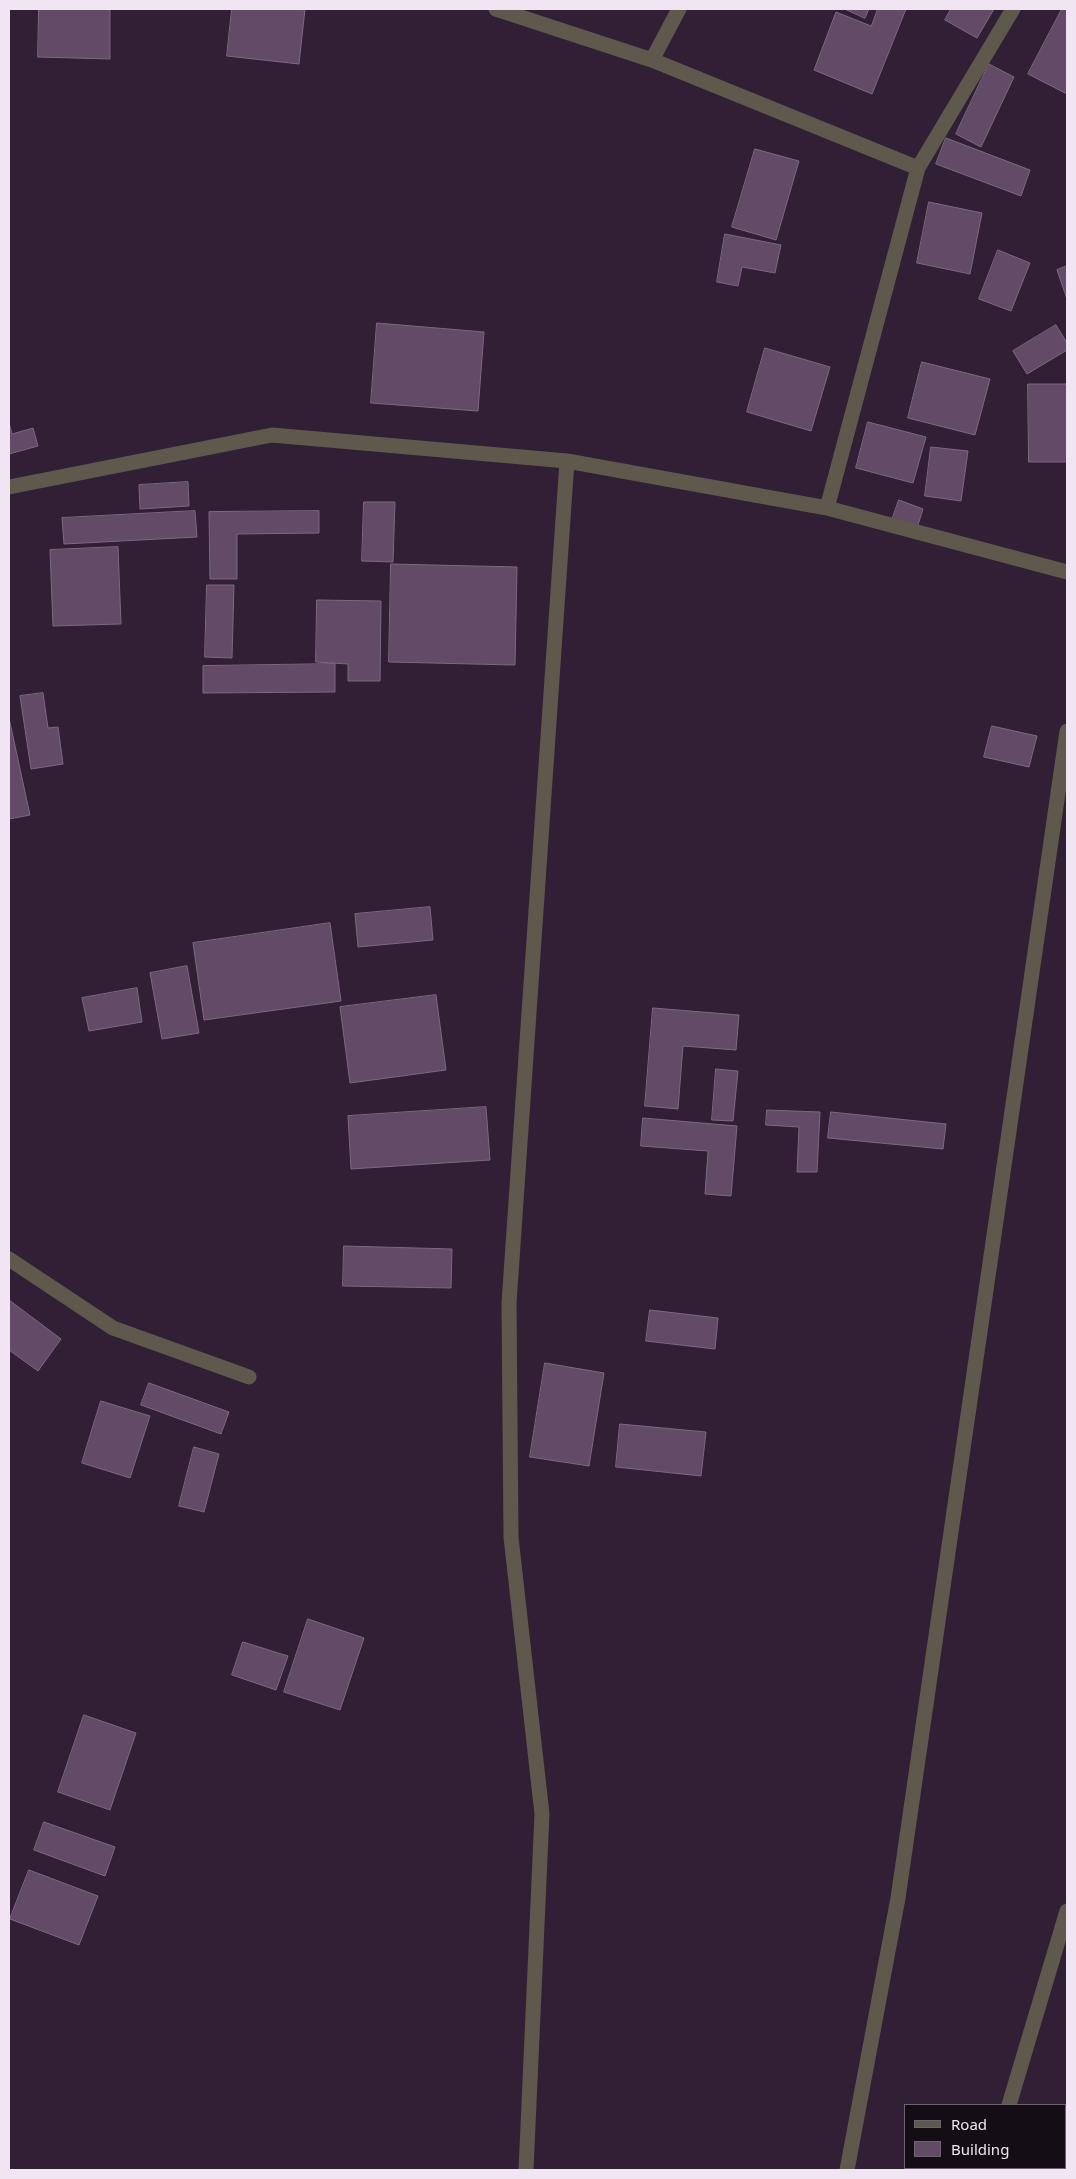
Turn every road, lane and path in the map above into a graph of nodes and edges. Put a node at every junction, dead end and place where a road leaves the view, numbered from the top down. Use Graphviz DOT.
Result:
graph roads {
  1 [pos="496,9"];
  2 [pos="680,9"];
  3 [pos="1013,9"];
  4 [pos="652,60"];
  5 [pos="918,168"];
  6 [pos="567,461"];
  7 [pos="9,487"];
  8 [pos="828,508"];
  9 [pos="1067,572"];
  10 [pos="1067,731"];
  11 [pos="9,1259"];
  12 [pos="249,1377"];
  13 [pos="1067,1912"];
  14 [pos="1010,2104"];
  15 [pos="526,2170"];
  16 [pos="847,2170"];
  1 -- 4 [label="street"];
  2 -- 4 [label="street"];
  3 -- 5 [label="street"];
  4 -- 5 [label="street"];
  5 -- 8 [label="street"];
  6 -- 7 [label="street"];
  6 -- 8 [label="street"];
  6 -- 15 [label="street"];
  8 -- 9 [label="street"];
  10 -- 16 [label="street"];
  11 -- 12 [label="street"];
  13 -- 14 [label="street"];
}
